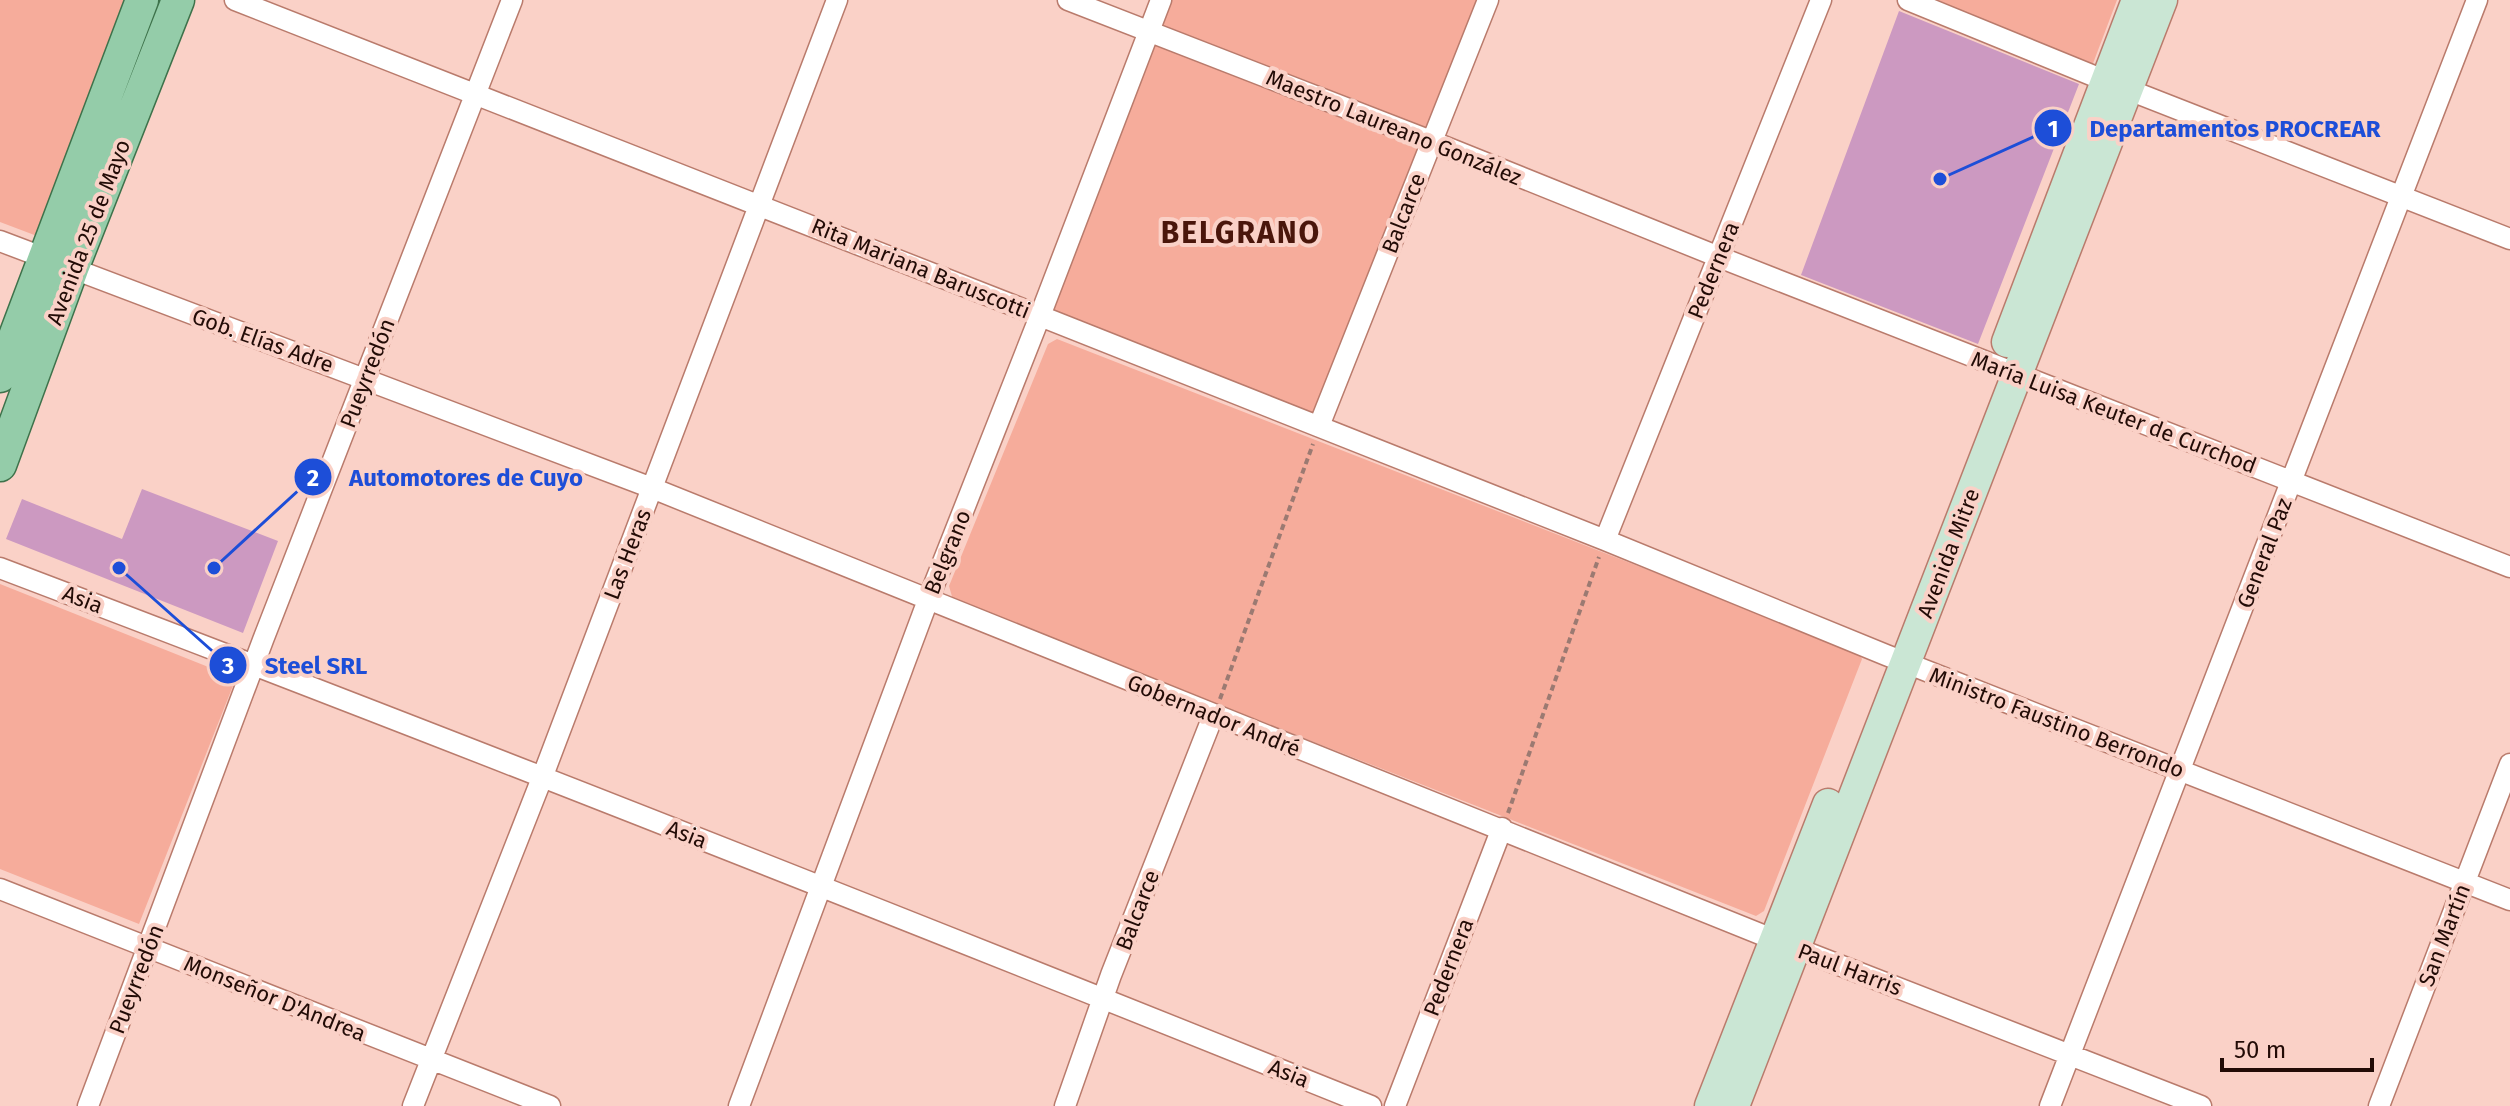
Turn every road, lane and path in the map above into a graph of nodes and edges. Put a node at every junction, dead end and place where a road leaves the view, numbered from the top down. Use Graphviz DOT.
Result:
graph roads {
  1 [pos="142,0"];
  2 [pos="178,0"];
  3 [pos="235,0"];
  4 [pos="512,0"];
  5 [pos="837,0"];
  6 [pos="1068,0"];
  7 [pos="1161,0"];
  8 [pos="1488,0"];
  9 [pos="1821,0"];
  10 [pos="1908,0"];
  11 [pos="2137,0"];
  12 [pos="2162,0"];
  13 [pos="2477,0"];
  14 [pos="1149,30"];
  15 [pos="2117,85"];
  16 [pos="477,94"];
  17 [pos="1431,141"];
  18 [pos="2400,196"];
  19 [pos="760,205"];
  20 [pos="2510,239"];
  21 [pos="0,241"];
  22 [pos="1719,257"];
  23 [pos="59,264"];
  24 [pos="1040,316"];
  25 [pos="2008,370"];
  26 [pos="0,376"];
  27 [pos="365,378"];
  28 [pos="1319,426"];
  29 [pos="0,465"];
  30 [pos="2292,481"];
  31 [pos="652,488"];
  32 [pos="1605,540"];
  33 [pos="2510,567"];
  34 [pos="0,568"];
  35 [pos="928,600"];
  36 [pos="1896,659"];
  37 [pos="254,664"];
  38 [pos="1213,716"];
  39 [pos="2510,764"];
  40 [pos="2179,770"];
  41 [pos="542,778"];
  42 [pos="1502,828"];
  43 [pos="2464,882"];
  44 [pos="821,885"];
  45 [pos="0,889"];
  46 [pos="2510,900"];
  47 [pos="1785,944"];
  48 [pos="148,947"];
  49 [pos="1104,999"];
  50 [pos="2070,1053"];
  51 [pos="431,1059"];
  52 [pos="88,1106"];
  53 [pos="413,1106"];
  54 [pos="550,1106"];
  55 [pos="739,1106"];
  56 [pos="1065,1106"];
  57 [pos="1371,1106"];
  58 [pos="1395,1106"];
  59 [pos="1710,1106"];
  60 [pos="1734,1106"];
  61 [pos="2050,1106"];
  62 [pos="2201,1106"];
  63 [pos="2379,1106"];
  1 -- 23 [label="main road, Avenida 25 de Mayo"];
  2 -- 23 [label="main road, Avenida 25 de Mayo"];
  3 -- 16 [label="street, Rita Mariana Baruscotti"];
  4 -- 16 [label="street, Pueyrredón"];
  5 -- 19 [label="street, Las Heras"];
  6 -- 14 [label="street, Maestro Laureano González"];
  7 -- 14 [label="street, Belgrano"];
  8 -- 17 [label="street, Balcarce"];
  9 -- 22 [label="street, Pedernera"];
  10 -- 15 [label="street"];
  11 -- 15 [label="main road, Avenida Mitre"];
  12 -- 15 [label="main road, Avenida Mitre"];
  13 -- 18 [label="street, General Paz"];
  14 -- 17 [label="street, Maestro Laureano González"];
  14 -- 24 [label="street, Belgrano"];
  15 -- 18 [label="street"];
  15 -- 25 [label="main road, Avenida Mitre"];
  16 -- 19 [label="street, Rita Mariana Baruscotti"];
  16 -- 27 [label="street, Pueyrredón"];
  17 -- 22 [label="street, Maestro Laureano González"];
  17 -- 28 [label="street, Balcarce"];
  18 -- 20 [label="street"];
  18 -- 30 [label="street, General Paz"];
  19 -- 24 [label="street, Rita Mariana Baruscotti"];
  19 -- 31 [label="street, Las Heras"];
  21 -- 23 [label="street, Gob. Elías Adre"];
  22 -- 25 [label="street, María Luisa Keuter de Curchod"];
  22 -- 32 [label="street, Pedernera"];
  23 -- 26 [label="main road, Avenida 25 de Mayo"];
  23 -- 27 [label="street, Gob. Elías Adre"];
  23 -- 29 [label="main road, Avenida 25 de Mayo"];
  24 -- 28 [label="street, Rita Mariana Baruscotti"];
  24 -- 35 [label="street, Belgrano"];
  25 -- 30 [label="street, María Luisa Keuter de Curchod"];
  25 -- 36 [label="main road, Avenida Mitre"];
  27 -- 31 [label="street, Gob. Elías Adre"];
  27 -- 37 [label="street, Pueyrredón"];
  28 -- 32 [label="street, Rita Mariana Baruscotti"];
  28 -- 38 [label="path"];
  30 -- 33 [label="street, María Luisa Keuter de Curchod"];
  30 -- 40 [label="street, General Paz"];
  31 -- 35 [label="street, Gob. Elías Adre"];
  31 -- 41 [label="street, Las Heras"];
  32 -- 36 [label="street, Ministro Faustino Berrondo"];
  32 -- 42 [label="path"];
  34 -- 37 [label="street, Asia"];
  35 -- 38 [label="street, Gobernador André"];
  35 -- 44 [label="street, Belgrano"];
  36 -- 40 [label="street, Ministro Faustino Berrondo"];
  36 -- 47 [label="main road, Avenida Mitre"];
  37 -- 41 [label="street, Asia"];
  37 -- 48 [label="street, Pueyrredón"];
  38 -- 42 [label="street, Gobernador André"];
  38 -- 49 [label="street, Balcarce"];
  39 -- 43 [label="street, San Martín"];
  40 -- 43 [label="street, Ministro Faustino Berrondo"];
  40 -- 50 [label="street, General Paz"];
  41 -- 44 [label="street, Asia"];
  41 -- 51 [label="street, Las Heras"];
  42 -- 47 [label="street, Paul Harris"];
  42 -- 58 [label="street, Pedernera"];
  43 -- 46 [label="street, Ministro Faustino Berrondo"];
  43 -- 63 [label="street, San Martín"];
  44 -- 49 [label="street, Asia"];
  44 -- 55 [label="street, Belgrano"];
  45 -- 48 [label="street, Monseñor D'Andrea"];
  47 -- 50 [label="street, Paul Harris"];
  47 -- 59 [label="main road, Avenida Mitre"];
  47 -- 60 [label="main road, Avenida Mitre"];
  48 -- 51 [label="street, Monseñor D'Andrea"];
  48 -- 52 [label="street, Pueyrredón"];
  49 -- 56 [label="street, Balcarce"];
  49 -- 57 [label="street, Asia"];
  50 -- 61 [label="street, General Paz"];
  50 -- 62 [label="street, Paul Harris"];
  51 -- 53 [label="street, Las Heras"];
  51 -- 54 [label="street, Monseñor D'Andrea"];
}
